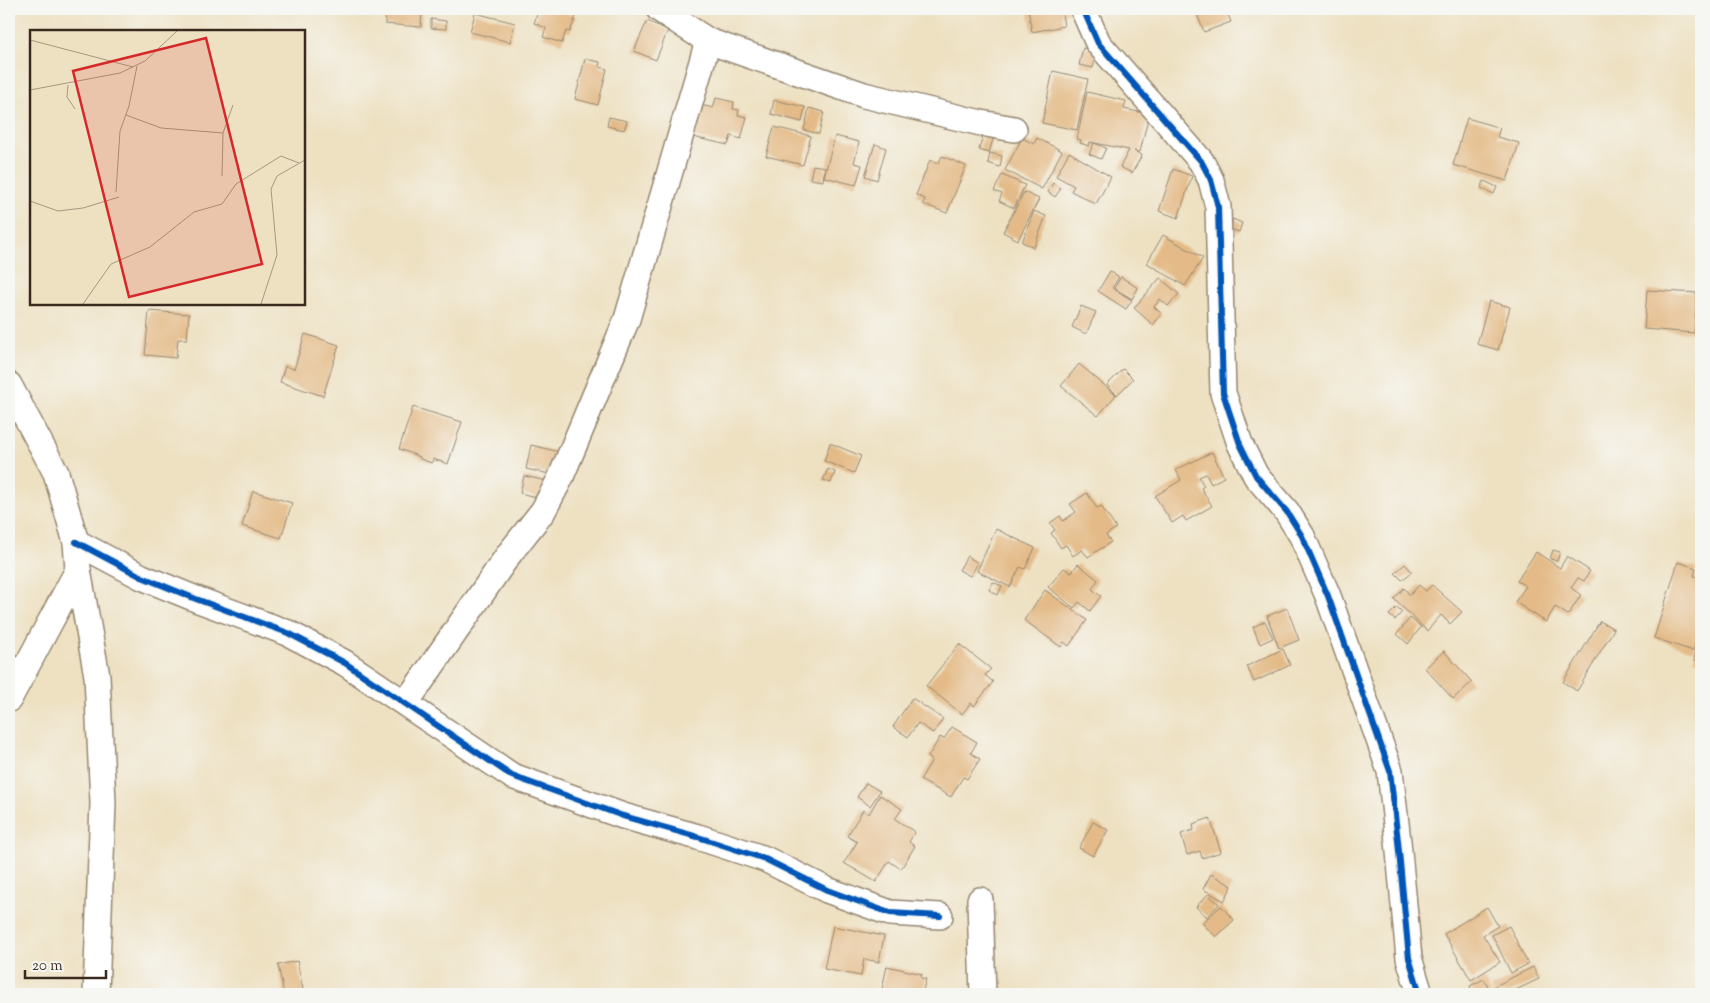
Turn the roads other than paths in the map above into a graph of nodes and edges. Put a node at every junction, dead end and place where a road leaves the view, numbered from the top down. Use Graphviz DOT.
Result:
graph roads {
  1 [pos="659,9"];
  2 [pos="1083,9"];
  3 [pos="708,41"];
  4 [pos="1014,129"];
  5 [pos="9,385"];
  6 [pos="76,542"];
  7 [pos="78,570"];
  8 [pos="9,699"];
  9 [pos="406,703"];
  10 [pos="980,900"];
  11 [pos="940,916"];
  12 [pos="96,994"];
  13 [pos="983,994"];
  14 [pos="1420,994"];
  1 -- 3 [label="street"];
  2 -- 14 [label="street"];
  3 -- 4 [label="street"];
  3 -- 9 [label="street"];
  5 -- 6 [label="street"];
  6 -- 7 [label="street"];
  6 -- 9 [label="street"];
  7 -- 8 [label="street"];
  7 -- 12 [label="street"];
  9 -- 11 [label="street"];
  10 -- 13 [label="street"];
}
